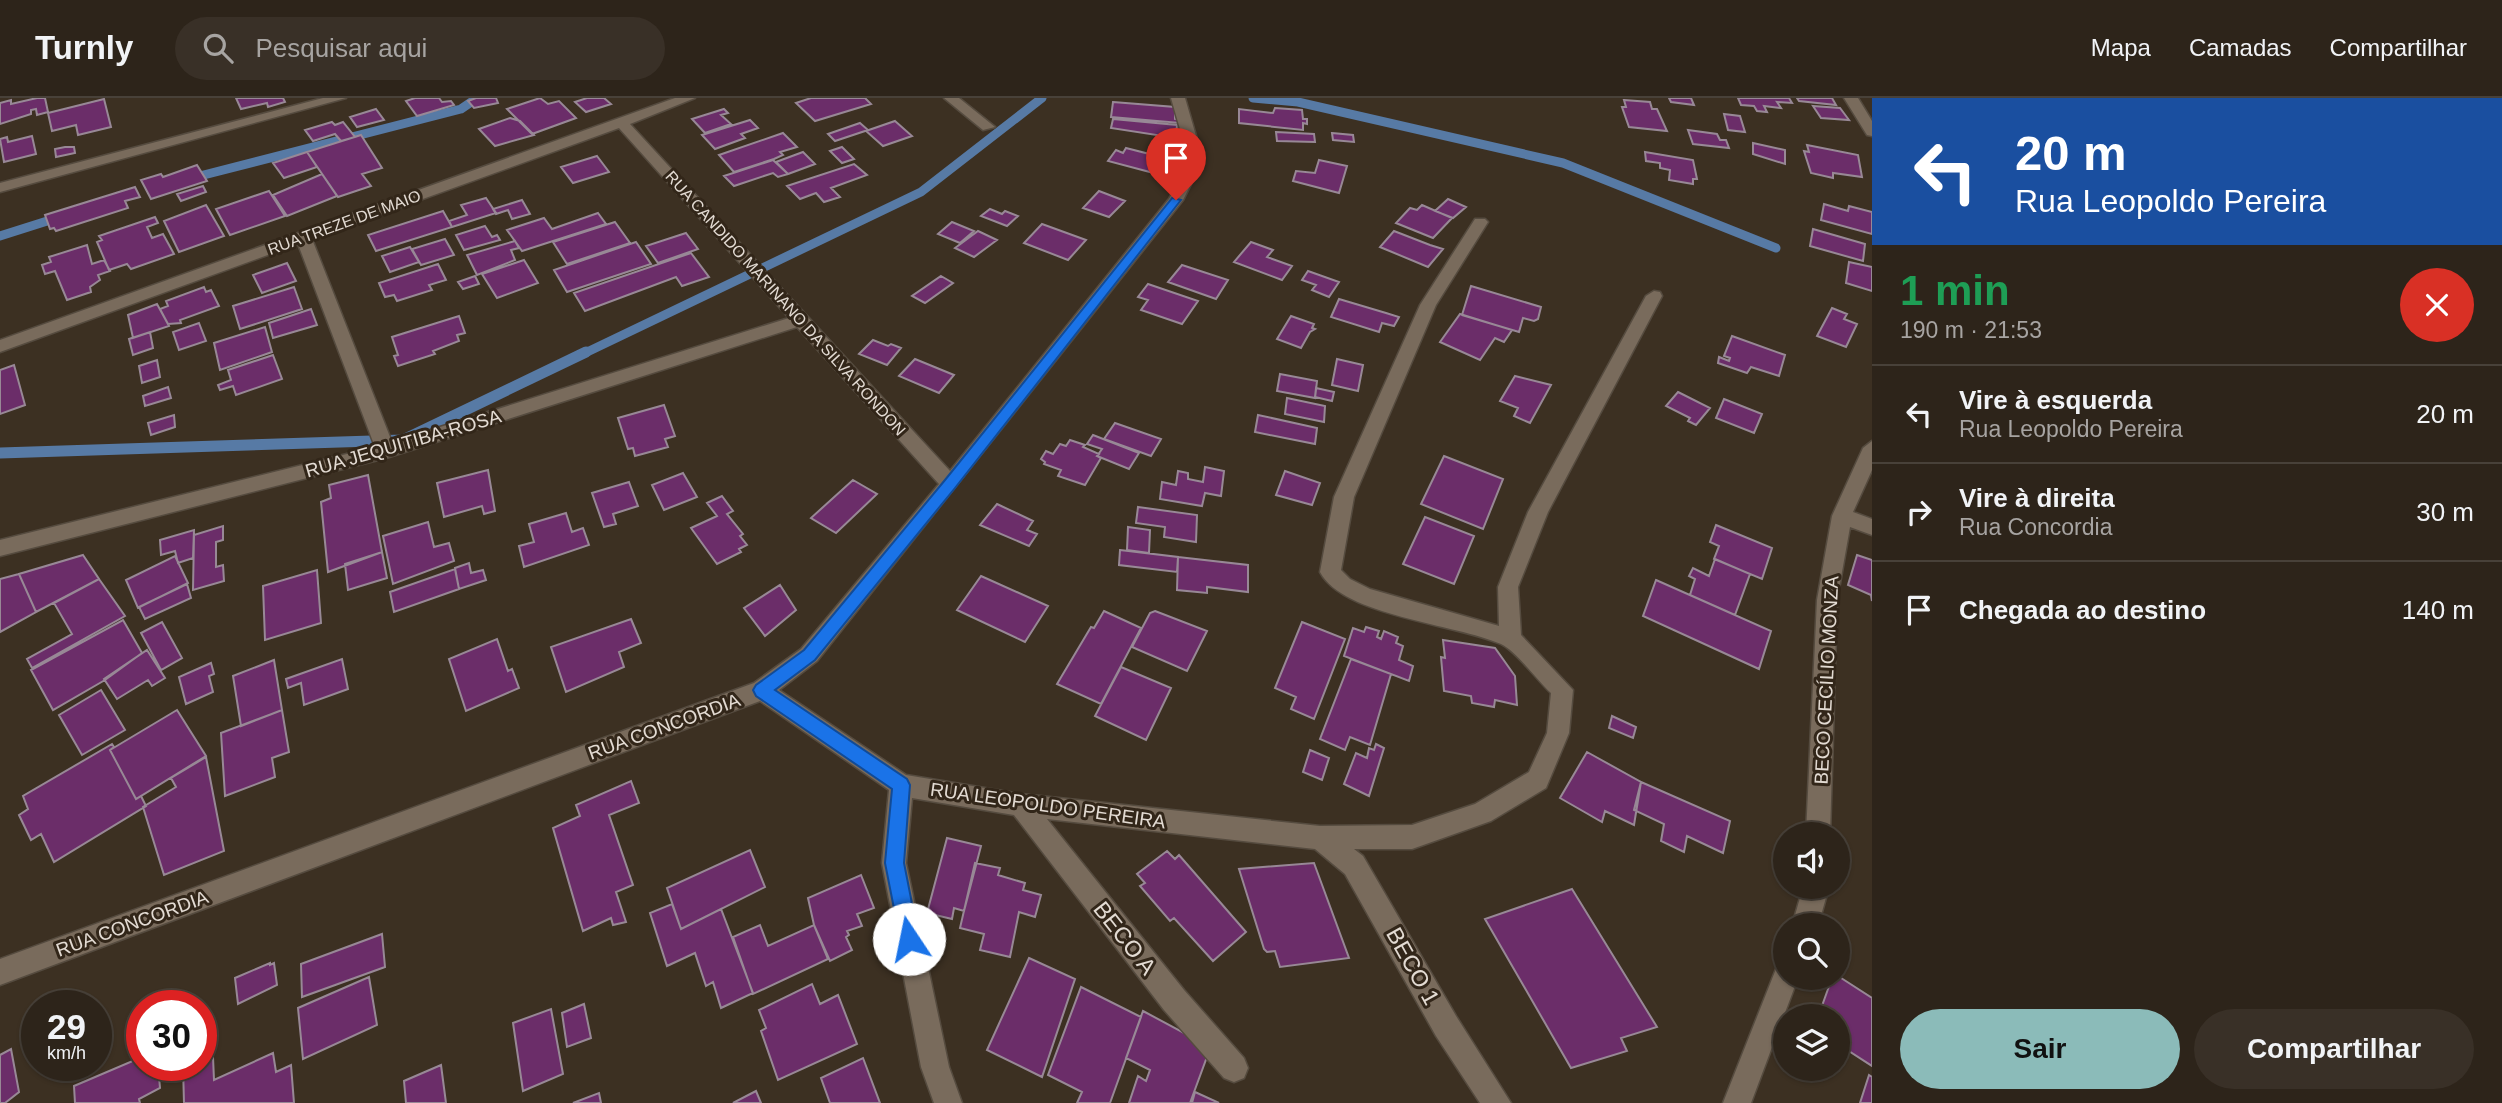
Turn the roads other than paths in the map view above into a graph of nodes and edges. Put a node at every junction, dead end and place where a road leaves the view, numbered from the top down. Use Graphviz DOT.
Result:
graph roads {
  1 [pos="339,98"];
  2 [pos="688,98"];
  3 [pos="951,98"];
  4 [pos="1178,98"];
  5 [pos="1851,98"];
  6 [pos="621,122"];
  7 [pos="988,127"];
  8 [pos="1872,132"];
  9 [pos="0,188"];
  10 [pos="1480,222"];
  11 [pos="303,237"];
  12 [pos="1654,296"];
  13 [pos="800,320"];
  14 [pos="0,346"];
  15 [pos="1872,448"];
  16 [pos="386,452"];
  17 [pos="950,484"];
  18 [pos="1842,516"];
  19 [pos="1872,527"];
  20 [pos="0,548"];
  21 [pos="1510,638"];
  22 [pos="762,690"];
  23 [pos="901,785"];
  24 [pos="1021,805"];
  25 [pos="1818,822"];
  26 [pos="1320,838"];
  27 [pos="0,972"];
  28 [pos="1780,990"];
  29 [pos="1234,1068"];
  30 [pos="948,1103"];
  31 [pos="1497,1103"];
  32 [pos="1737,1103"];
  1 -- 9 [label="street"];
  2 -- 6 [label="street, RUA TREZE DE MAIO"];
  3 -- 7 [label="street"];
  4 -- 17 [label="street, RUA CONCORDIA"];
  5 -- 8 [label="street"];
  6 -- 11 [label="street, RUA TREZE DE MAIO"];
  6 -- 13 [label="street, RUA CANDIDO MARINANO DA SILVA RONDON"];
  10 -- 21 [label="street"];
  11 -- 14 [label="street, RUA TREZE DE MAIO"];
  11 -- 16 [label="street"];
  12 -- 21 [label="street"];
  13 -- 16 [label="street, RUA JEQUITIBA-ROSA"];
  13 -- 17 [label="street, RUA CANDIDO MARINANO DA SILVA RONDON"];
  15 -- 18 [label="street, BECO CECÍLIO MONZA"];
  16 -- 20 [label="street, RUA JEQUITIBA-ROSA"];
  17 -- 22 [label="street, RUA CONCORDIA"];
  18 -- 19 [label="street"];
  18 -- 25 [label="street, BECO CECÍLIO MONZA"];
  21 -- 26 [label="street, RUA LEOPOLDO PEREIRA"];
  22 -- 23 [label="street, RUA LEOPOLDO PEREIRA"];
  22 -- 27 [label="street, RUA CONCORDIA"];
  23 -- 24 [label="street, RUA LEOPOLDO PEREIRA"];
  23 -- 30 [label="street"];
  24 -- 26 [label="street, RUA LEOPOLDO PEREIRA"];
  24 -- 29 [label="street, BECO A"];
  26 -- 31 [label="street, BECO 1"];
  28 -- 32 [label="street"];
}
